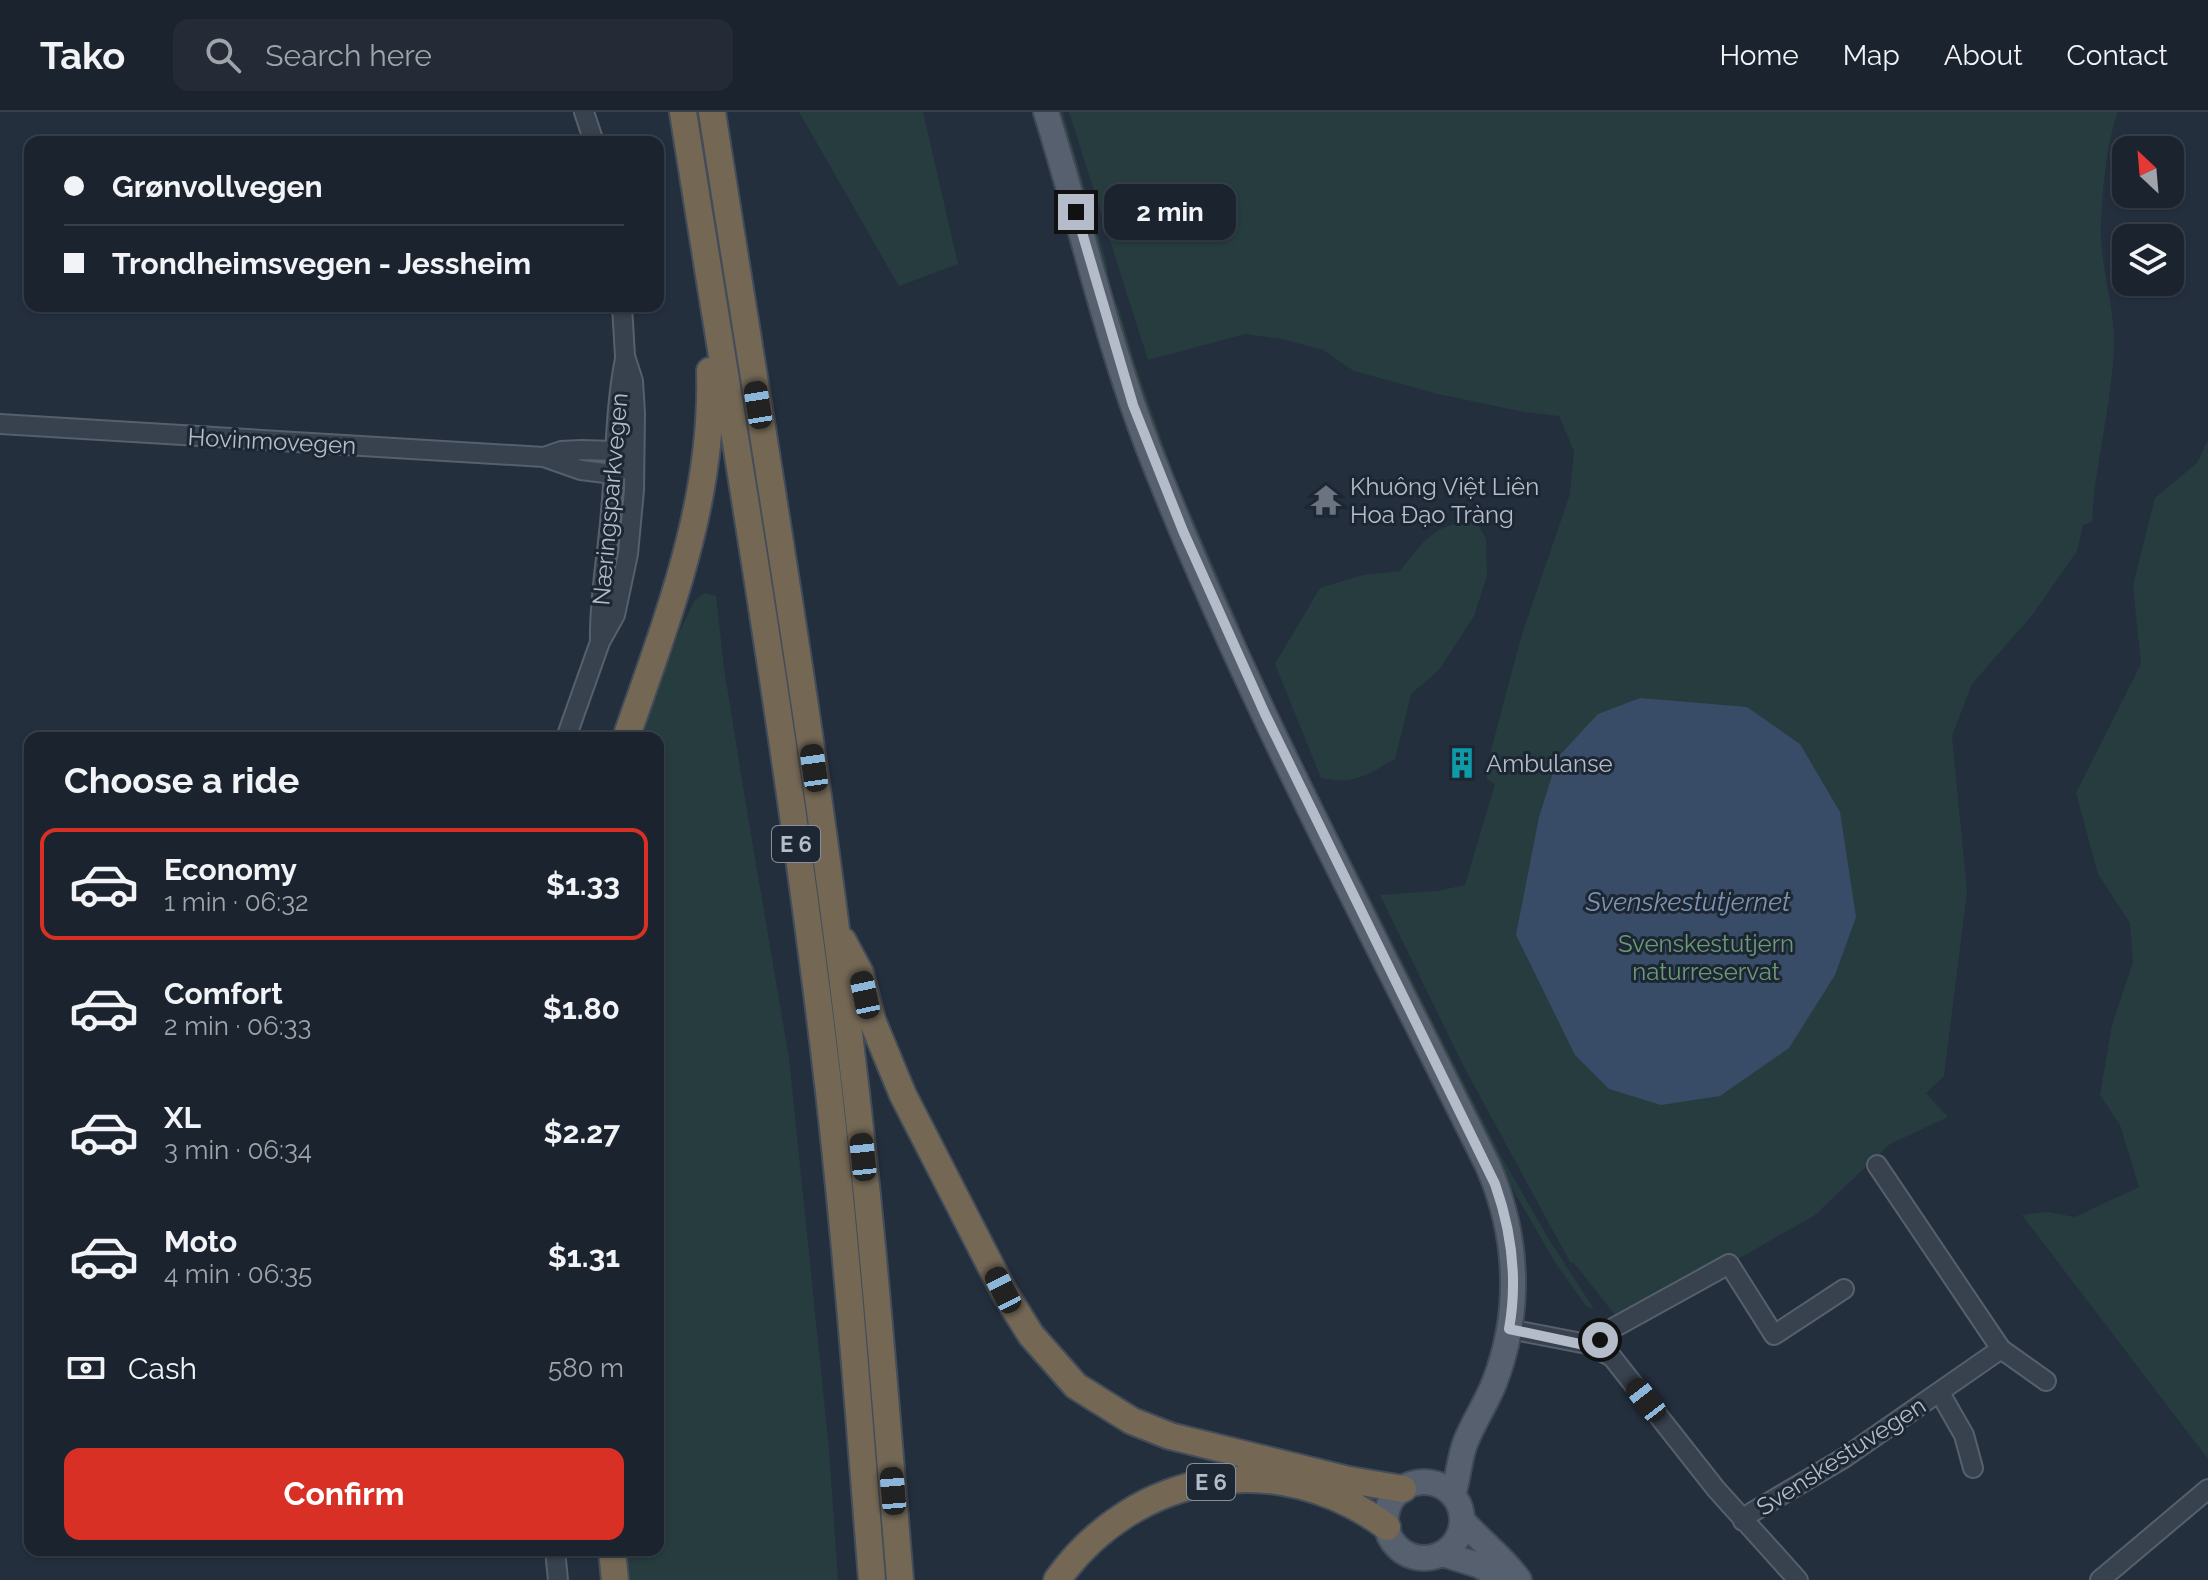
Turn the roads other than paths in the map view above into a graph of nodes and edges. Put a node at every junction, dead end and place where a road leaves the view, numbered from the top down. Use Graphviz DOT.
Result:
graph roads {
  1 [pos="584,112"];
  2 [pos="683,112"];
  3 [pos="712,112"];
  4 [pos="1046,112"];
  5 [pos="592,136"];
  6 [pos="707,271"];
  7 [pos="622,312"];
  8 [pos="625,356"];
  9 [pos="0,424"];
  10 [pos="615,451"];
  11 [pos="544,457"];
  12 [pos="634,463"];
  13 [pos="613,474"];
  14 [pos="600,642"];
  15 [pos="568,732"];
  16 [pos="628,732"];
  17 [pos="835,926"];
  18 [pos="1877,1165"];
  19 [pos="1844,1289"];
  20 [pos="1509,1329"];
  21 [pos="1594,1347"];
  22 [pos="2001,1349"];
  23 [pos="2046,1381"];
  24 [pos="1940,1393"];
  25 [pos="1464,1445"];
  26 [pos="1973,1468"];
  27 [pos="1412,1486"];
  28 [pos="2208,1489"];
  29 [pos="1453,1495"];
  30 [pos="1463,1521"];
  31 [pos="1743,1521"];
  32 [pos="1387,1527"];
  33 [pos="1443,1554"];
  34 [pos="556,1556"];
  35 [pos="613,1556"];
  36 [pos="558,1580"];
  37 [pos="615,1580"];
  38 [pos="872,1580"];
  39 [pos="900,1580"];
  40 [pos="1057,1580"];
  41 [pos="1509,1580"];
  42 [pos="1519,1580"];
  43 [pos="1798,1580"];
  44 [pos="2100,1580"];
  1 -- 5 [label="street"];
  2 -- 6 [label="highway, E 6"];
  3 -- 17 [label="highway, E 6"];
  4 -- 20 [label="main road"];
  6 -- 16 [label="highway, E 6"];
  6 -- 38 [label="highway, E 6"];
  7 -- 8 [label="street, Næringsparkvegen"];
  8 -- 10 [label="street, Næringsparkvegen"];
  8 -- 12 [label="street, Næringsparkvegen"];
  9 -- 11 [label="street, Hovinmovegen"];
  10 -- 11 [label="street, Hovinmovegen"];
  10 -- 12 [label="street"];
  10 -- 13 [label="street, Næringsparkvegen"];
  11 -- 13 [label="street, Hovinmovegen"];
  12 -- 13 [label="street"];
  12 -- 14 [label="street, Næringsparkvegen"];
  13 -- 14 [label="street, Næringsparkvegen"];
  14 -- 15 [label="street, Næringsparkvegen"];
  17 -- 27 [label="highway, E 6"];
  17 -- 39 [label="highway, E 6"];
  18 -- 22 [label="street"];
  19 -- 21 [label="street"];
  20 -- 21 [label="street"];
  20 -- 25 [label="main road"];
  21 -- 31 [label="street"];
  22 -- 23 [label="street"];
  22 -- 24 [label="street, Svenskestuvegen"];
  24 -- 26 [label="street, Svenskestuvegen"];
  24 -- 31 [label="street, Svenskestuvegen"];
  25 -- 27 [label="main road"];
  25 -- 29 [label="main road"];
  27 -- 29 [label="main road"];
  27 -- 32 [label="main road"];
  28 -- 44 [label="street"];
  29 -- 30 [label="main road"];
  30 -- 33 [label="main road"];
  30 -- 42 [label="main road"];
  31 -- 43 [label="street"];
  32 -- 33 [label="main road"];
  32 -- 40 [label="highway, E 6"];
  33 -- 41 [label="main road"];
  34 -- 36 [label="street"];
  35 -- 37 [label="highway"];
}
